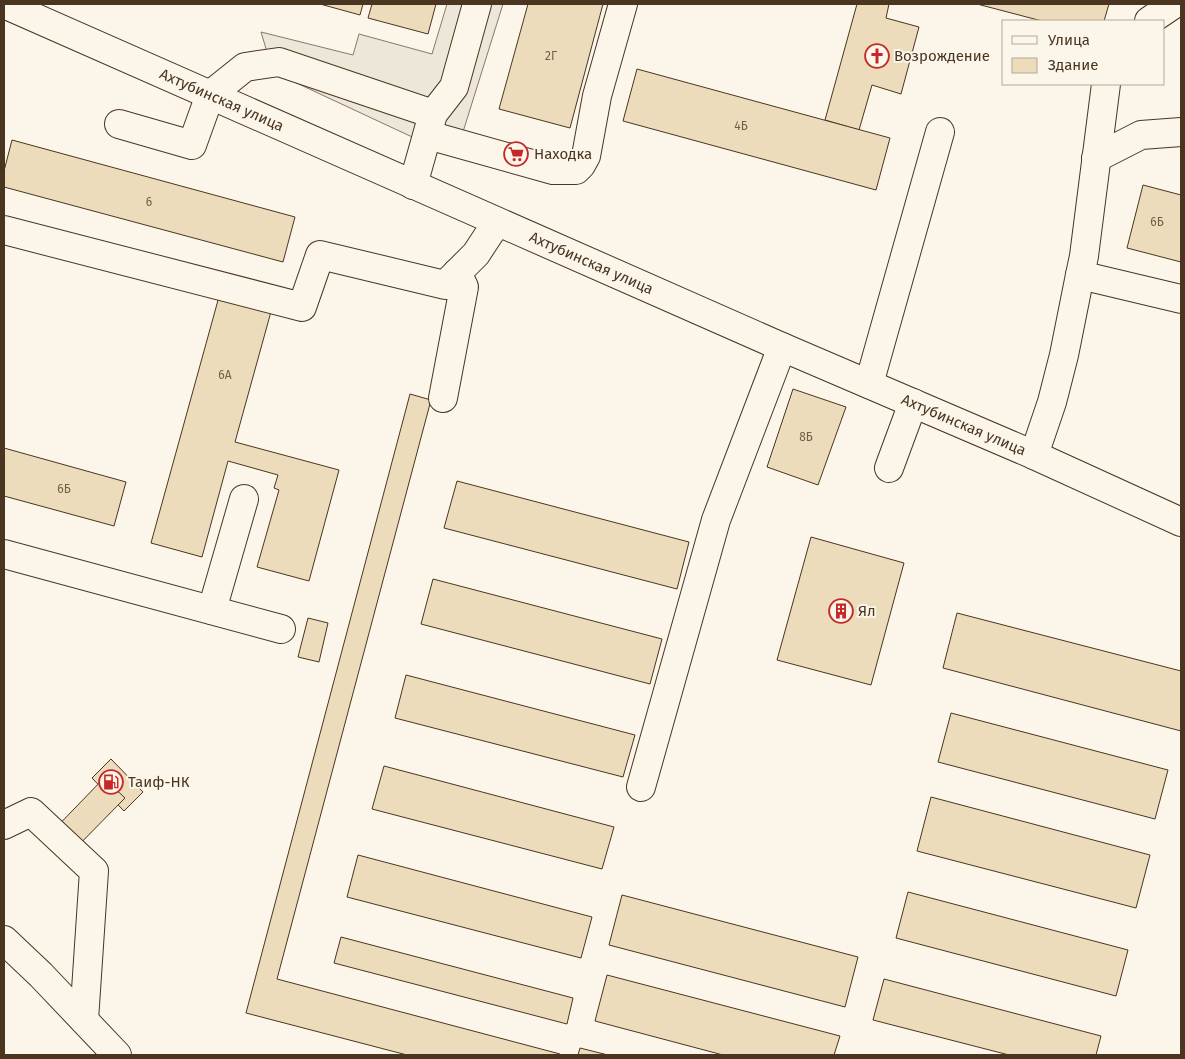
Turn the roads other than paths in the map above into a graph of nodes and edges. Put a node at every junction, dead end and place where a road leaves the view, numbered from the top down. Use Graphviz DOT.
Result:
graph roads {
  1 [pos="4,4"];
  2 [pos="477,4"];
  3 [pos="623,4"];
  4 [pos="1174,4"];
  5 [pos="1150,20"];
  6 [pos="1106,85"];
  7 [pos="210,95"];
  8 [pos="119,124"];
  9 [pos="431,125"];
  10 [pos="940,132"];
  11 [pos="1181,132"];
  12 [pos="1096,158"];
  13 [pos="413,185"];
  14 [pos="497,222"];
  15 [pos="4,230"];
  16 [pos="457,273"];
  17 [pos="1080,275"];
  18 [pos="1181,299"];
  19 [pos="782,347"];
  20 [pos="869,384"];
  21 [pos="443,398"];
  22 [pos="913,403"];
  23 [pos="1034,455"];
  24 [pos="889,468"];
  25 [pos="244,499"];
  26 [pos="1181,522"];
  27 [pos="4,554"];
  28 [pos="212,610"];
  29 [pos="281,629"];
  30 [pos="642,787"];
  31 [pos="4,825"];
  32 [pos="4,940"];
  33 [pos="84,1020"];
  34 [pos="117,1055"];
  1 -- 7 [label="street, Ахтубинская улица"];
  2 -- 9 [label="street"];
  3 -- 9 [label="street"];
  4 -- 5 [label="street"];
  6 -- 12 [label="street"];
  7 -- 8 [label="street"];
  7 -- 9 [label="street"];
  7 -- 13 [label="street, Ахтубинская улица"];
  9 -- 13 [label="street"];
  10 -- 20 [label="street"];
  11 -- 12 [label="street"];
  12 -- 17 [label="street"];
  13 -- 14 [label="street, Ахтубинская улица"];
  14 -- 16 [label="street"];
  14 -- 19 [label="street, Ахтубинская улица"];
  15 -- 16 [label="street"];
  16 -- 21 [label="street"];
  17 -- 18 [label="street"];
  17 -- 23 [label="street"];
  19 -- 20 [label="street, Ахтубинская улица"];
  19 -- 30 [label="street"];
  20 -- 22 [label="street, Ахтубинская улица"];
  22 -- 23 [label="street, Ахтубинская улица"];
  22 -- 24 [label="street"];
  23 -- 26 [label="street, Ахтубинская улица"];
  25 -- 28 [label="street"];
  27 -- 28 [label="street"];
  28 -- 29 [label="street"];
  31 -- 33 [label="street"];
  32 -- 33 [label="street"];
  33 -- 34 [label="street"];
}
